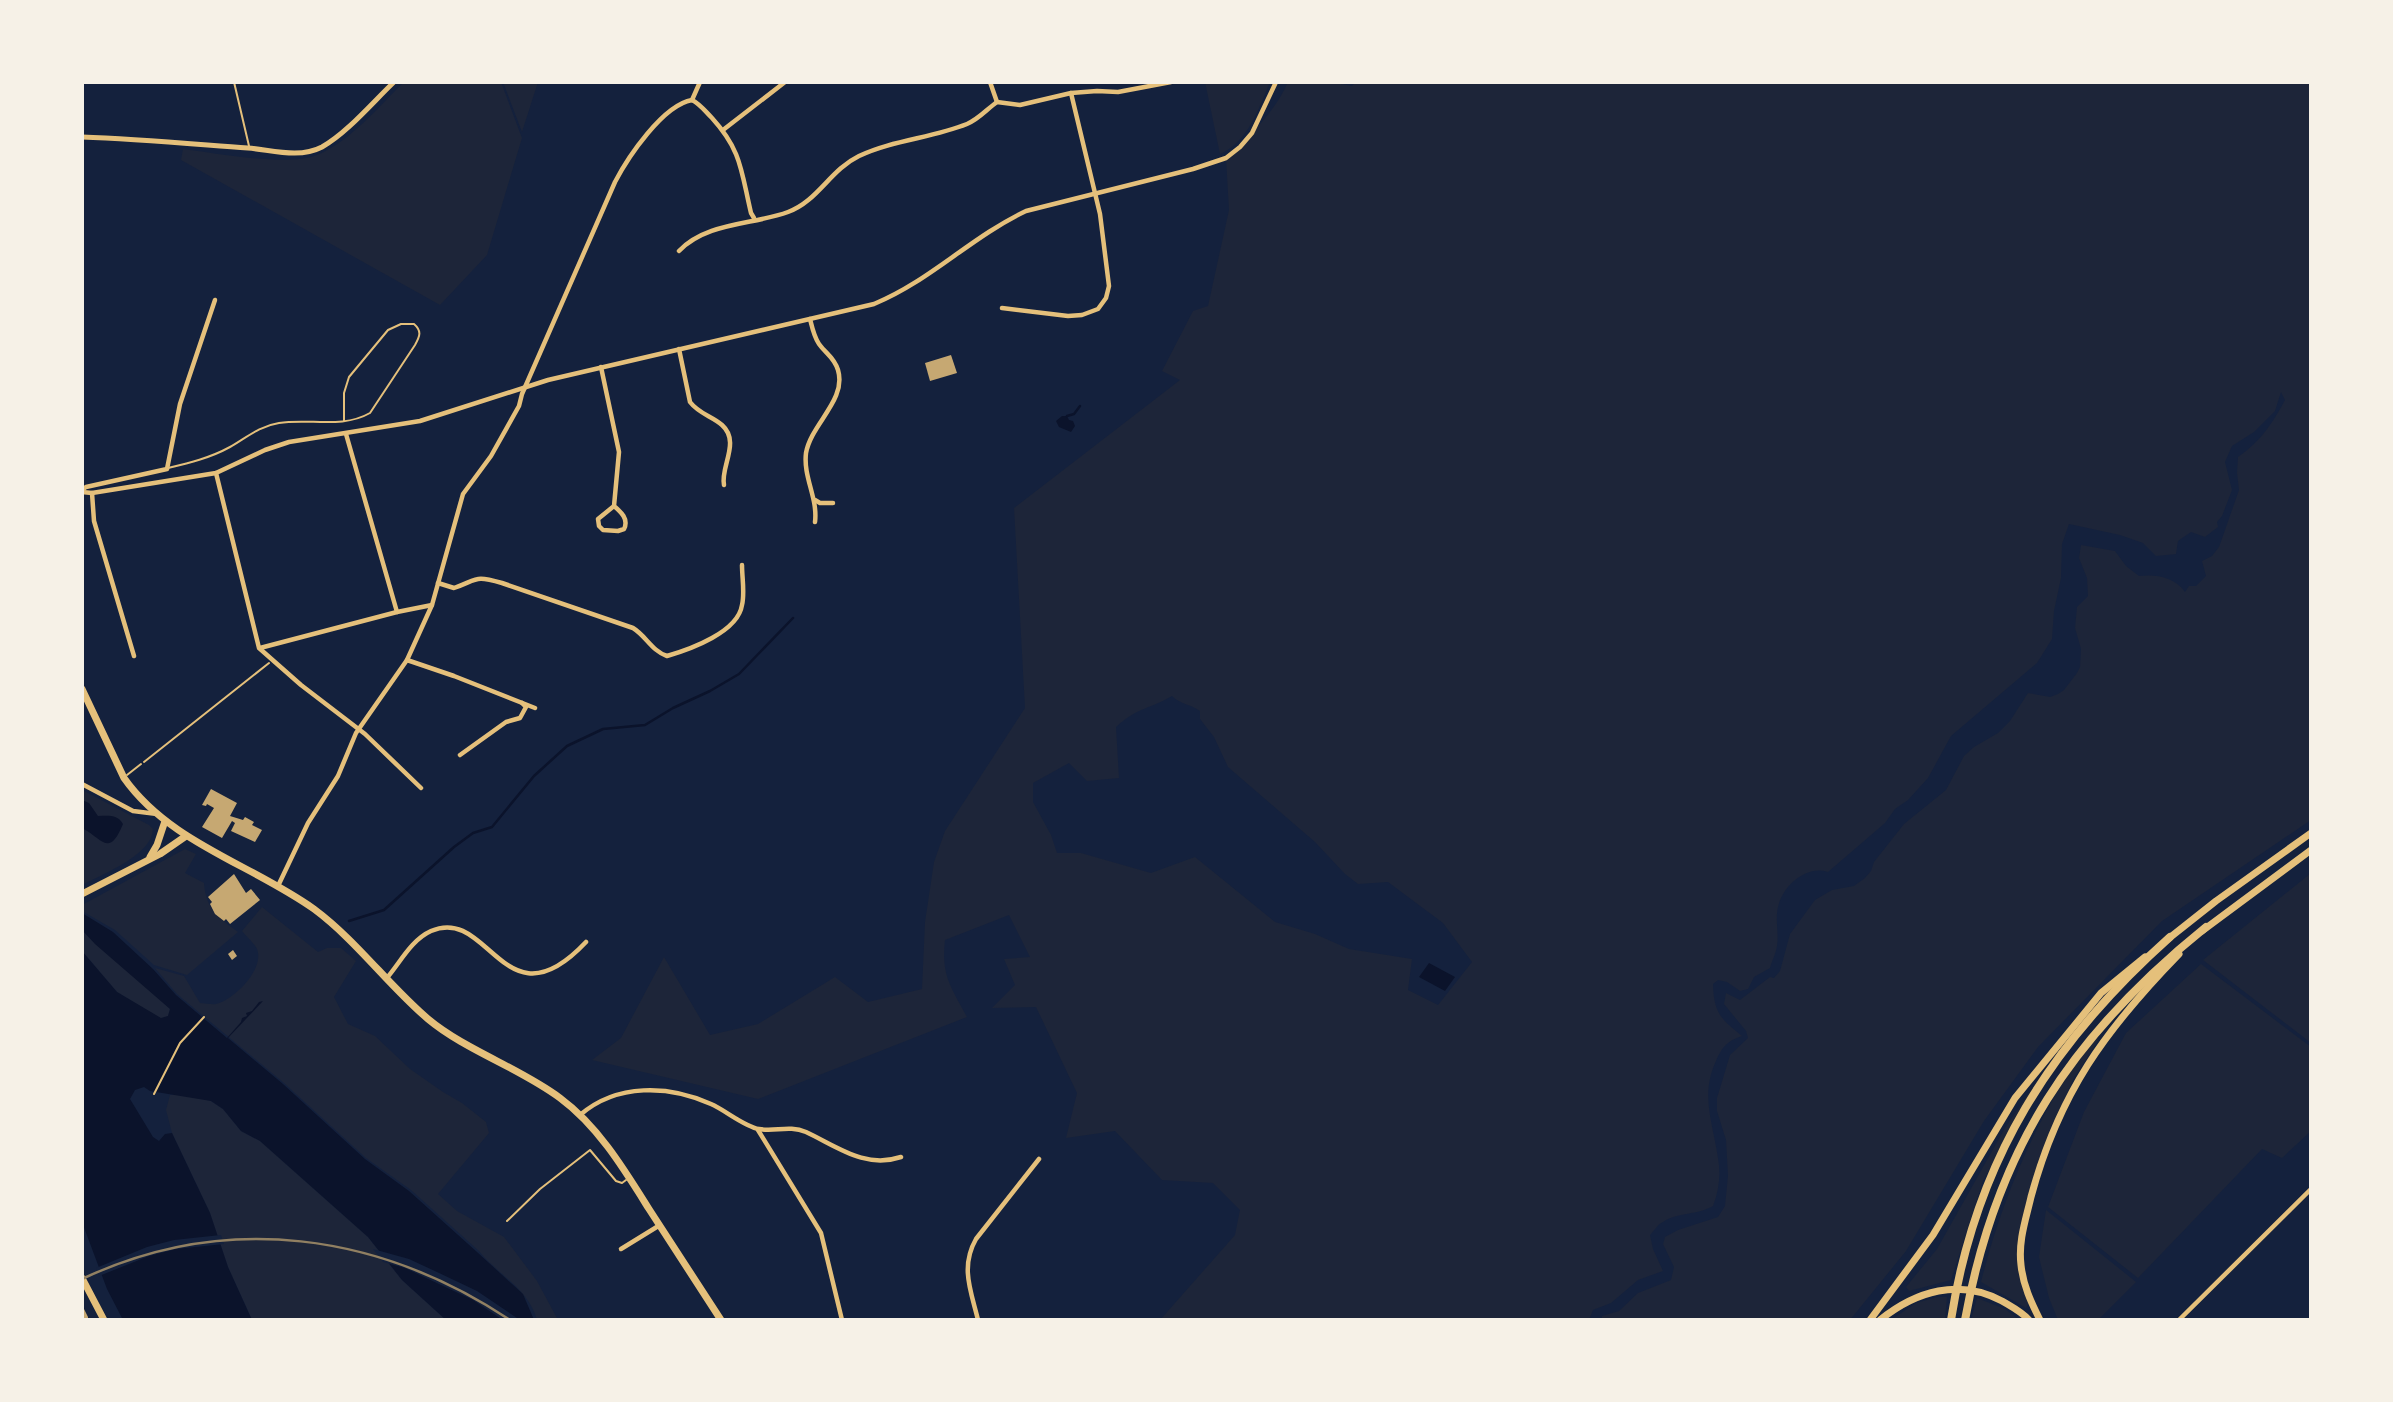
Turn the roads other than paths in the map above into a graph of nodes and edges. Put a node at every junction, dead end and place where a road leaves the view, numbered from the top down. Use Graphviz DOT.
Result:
graph roads {
  1 [pos="234,82"];
  2 [pos="394,82"];
  3 [pos="701,82"];
  4 [pos="785,82"];
  5 [pos="990,82"];
  6 [pos="1171,82"];
  7 [pos="1276,82"];
  8 [pos="1071,93"];
  9 [pos="692,100"];
  10 [pos="997,102"];
  11 [pos="723,130"];
  12 [pos="82,137"];
  13 [pos="249,148"];
  14 [pos="1096,192"];
  15 [pos="754,218"];
  16 [pos="679,250"];
  17 [pos="215,300"];
  18 [pos="1002,308"];
  19 [pos="810,319"];
  20 [pos="679,349"];
  21 [pos="601,367"];
  22 [pos="524,388"];
  23 [pos="344,421"];
  24 [pos="346,434"];
  25 [pos="167,469"];
  26 [pos="216,473"];
  27 [pos="724,485"];
  28 [pos="82,491"];
  29 [pos="92,493"];
  30 [pos="815,500"];
  31 [pos="833,503"];
  32 [pos="614,506"];
  33 [pos="815,522"];
  34 [pos="742,565"];
  35 [pos="438,583"];
  36 [pos="432,605"];
  37 [pos="397,611"];
  38 [pos="260,648"];
  39 [pos="134,656"];
  40 [pos="407,660"];
  41 [pos="82,689"];
  42 [pos="521,702"];
  43 [pos="535,708"];
  44 [pos="358,729"];
  45 [pos="460,755"];
  46 [pos="141,764"];
  47 [pos="124,778"];
  48 [pos="82,784"];
  49 [pos="421,788"];
  50 [pos="157,814"];
  51 [pos="165,821"];
  52 [pos="2311,833"];
  53 [pos="186,836"];
  54 [pos="2311,850"];
  55 [pos="150,858"];
  56 [pos="278,886"];
  57 [pos="82,894"];
  58 [pos="2206,927"];
  59 [pos="2170,937"];
  60 [pos="586,942"];
  61 [pos="386,979"];
  62 [pos="580,1115"];
  63 [pos="758,1129"];
  64 [pos="901,1157"];
  65 [pos="1039,1159"];
  66 [pos="630,1178"];
  67 [pos="2311,1189"];
  68 [pos="507,1221"];
  69 [pos="660,1225"];
  70 [pos="621,1249"];
  71 [pos="82,1278"];
  72 [pos="104,1320"];
  73 [pos="721,1320"];
  74 [pos="842,1320"];
  75 [pos="978,1320"];
  76 [pos="1870,1320"];
  77 [pos="1880,1320"];
  78 [pos="1951,1320"];
  79 [pos="1965,1320"];
  80 [pos="2029,1320"];
  81 [pos="2040,1320"];
  82 [pos="2179,1320"];
  1 -- 13 [label="lane"];
  2 -- 13 [label="street"];
  3 -- 9 [label="street"];
  4 -- 11 [label="street"];
  5 -- 10 [label="street"];
  6 -- 8 [label="street"];
  7 -- 14 [label="street"];
  8 -- 10 [label="street"];
  8 -- 14 [label="street"];
  9 -- 11 [label="street"];
  9 -- 22 [label="street"];
  10 -- 15 [label="street"];
  11 -- 15 [label="street"];
  12 -- 13 [label="street"];
  14 -- 18 [label="street"];
  14 -- 19 [label="street"];
  15 -- 16 [label="street"];
  17 -- 25 [label="street"];
  19 -- 20 [label="street"];
  19 -- 30 [label="street"];
  20 -- 21 [label="street"];
  20 -- 27 [label="street"];
  21 -- 22 [label="street"];
  21 -- 32 [label="street"];
  22 -- 24 [label="street"];
  22 -- 35 [label="street"];
  23 -- 23 [label="lane"];
  23 -- 25 [label="lane"];
  24 -- 26 [label="street"];
  24 -- 37 [label="street"];
  25 -- 28 [label="street"];
  26 -- 29 [label="street"];
  26 -- 38 [label="street"];
  28 -- 29 [label="street"];
  29 -- 39 [label="street"];
  30 -- 31 [label="street"];
  30 -- 33 [label="street"];
  32 -- 32 [label="street"];
  34 -- 35 [label="street"];
  35 -- 36 [label="street"];
  36 -- 37 [label="street"];
  36 -- 40 [label="street"];
  37 -- 38 [label="street"];
  38 -- 44 [label="street"];
  40 -- 42 [label="street"];
  40 -- 44 [label="street"];
  41 -- 47 [label="main road"];
  42 -- 43 [label="street"];
  42 -- 45 [label="street"];
  44 -- 49 [label="street"];
  44 -- 56 [label="street"];
  46 -- 47 [label="lane"];
  47 -- 50 [label="main road"];
  48 -- 50 [label="street"];
  50 -- 51 [label="main road"];
  51 -- 53 [label="main road"];
  51 -- 55 [label="main road"];
  52 -- 59 [label="main road"];
  53 -- 55 [label="main road"];
  53 -- 56 [label="main road"];
  54 -- 58 [label="main road"];
  55 -- 57 [label="main road"];
  56 -- 61 [label="main road"];
  58 -- 79 [label="highway"];
  58 -- 81 [label="main road"];
  59 -- 76 [label="main road"];
  59 -- 78 [label="highway"];
  60 -- 61 [label="street"];
  61 -- 62 [label="main road"];
  62 -- 63 [label="street"];
  62 -- 66 [label="main road"];
  63 -- 64 [label="street"];
  63 -- 74 [label="street"];
  65 -- 75 [label="street"];
  66 -- 68 [label="lane"];
  66 -- 69 [label="main road"];
  67 -- 82 [label="street"];
  69 -- 70 [label="street"];
  69 -- 73 [label="main road"];
  71 -- 72 [label="main road"];
  77 -- 80 [label="main road"];
}
